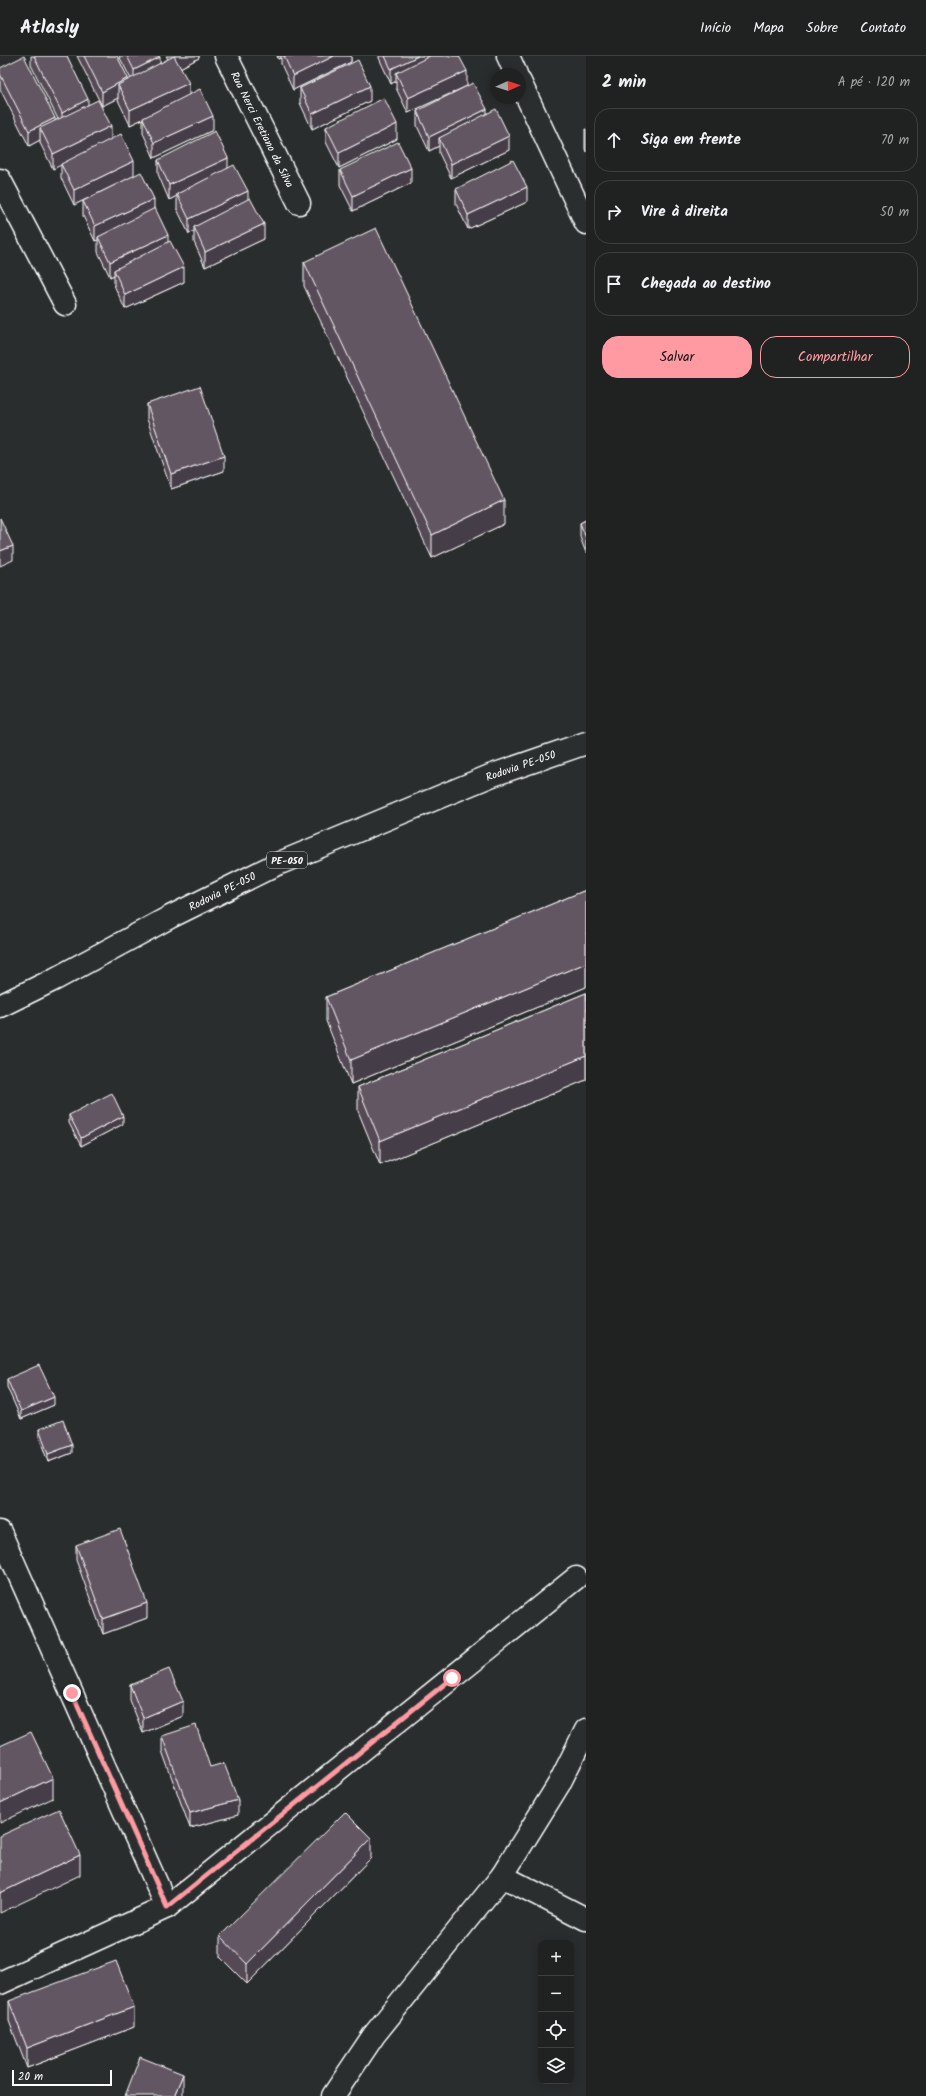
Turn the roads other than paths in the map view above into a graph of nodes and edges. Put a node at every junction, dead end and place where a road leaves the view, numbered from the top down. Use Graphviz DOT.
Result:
graph roads {
  1 [pos="226,56"];
  2 [pos="508,56"];
  3 [pos="513,68"];
  4 [pos="526,95"];
  5 [pos="0,180"];
  6 [pos="299,204"];
  7 [pos="586,223"];
  8 [pos="65,304"];
  9 [pos="586,743"];
  10 [pos="0,1006"];
  11 [pos="0,1532"];
  12 [pos="576,1578"];
  13 [pos="586,1730"];
  14 [pos="502,1876"];
  15 [pos="167,1907"];
  16 [pos="586,1919"];
  17 [pos="0,1983"];
  18 [pos="333,2096"];
  1 -- 6 [label="street, Rua Nerci Eretiano da Silva"];
  2 -- 3 [label="street"];
  4 -- 7 [label="street"];
  5 -- 8 [label="street"];
  9 -- 10 [label="street, Rodovia PE-050 / PE-050"];
  11 -- 15 [label="street"];
  12 -- 15 [label="street"];
  13 -- 14 [label="street"];
  14 -- 16 [label="street"];
  14 -- 18 [label="street"];
  15 -- 17 [label="street"];
}
